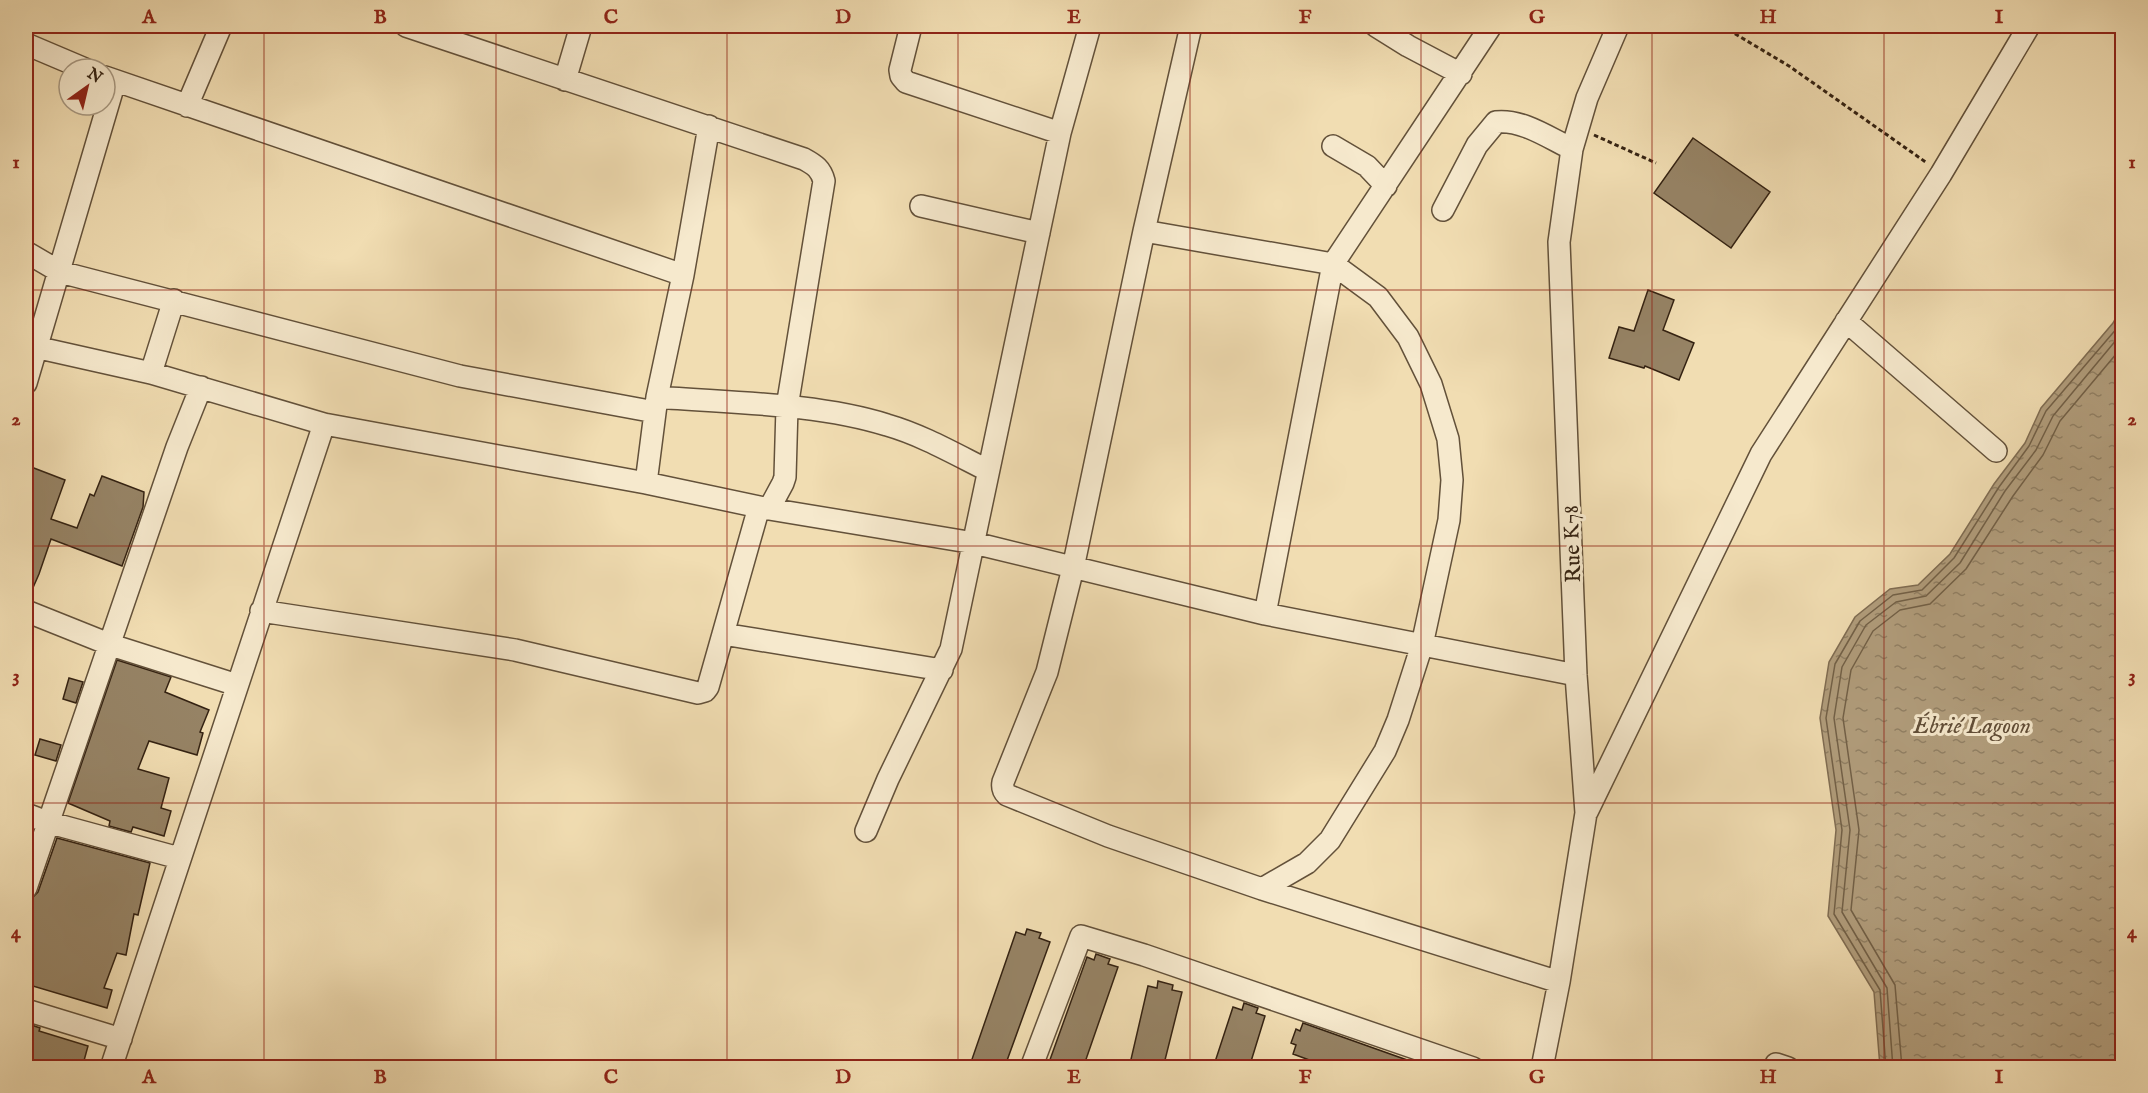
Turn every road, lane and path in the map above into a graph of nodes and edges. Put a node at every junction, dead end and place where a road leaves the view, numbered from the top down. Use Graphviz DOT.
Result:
graph roads {
  1 [pos="221,26"];
  2 [pos="406,26"];
  3 [pos="581,26"];
  4 [pos="910,26"];
  5 [pos="1090,26"];
  6 [pos="1191,26"];
  7 [pos="1376,26"];
  8 [pos="1491,26"];
  9 [pos="1618,26"];
  10 [pos="1722,26"];
  11 [pos="2029,26"];
  12 [pos="26,45"];
  13 [pos="57,58"];
  14 [pos="1461,74"];
  15 [pos="565,80"];
  16 [pos="117,81"];
  17 [pos="187,106"];
  18 [pos="100,117"];
  19 [pos="709,126"];
  20 [pos="1578,128"];
  21 [pos="1060,133"];
  22 [pos="1333,146"];
  23 [pos="1572,149"];
  24 [pos="1656,163"];
  25 [pos="1941,174"];
  26 [pos="1386,186"];
  27 [pos="921,206"];
  28 [pos="1443,210"];
  29 [pos="1144,231"];
  30 [pos="1039,233"];
  31 [pos="26,252"];
  32 [pos="1333,264"];
  33 [pos="60,272"];
  34 [pos="683,275"];
  35 [pos="174,300"];
  36 [pos="1846,321"];
  37 [pos="35,347"];
  38 [pos="151,373"];
  39 [pos="26,381"];
  40 [pos="201,387"];
  41 [pos="656,405"];
  42 [pos="787,406"];
  43 [pos="324,424"];
  44 [pos="1996,451"];
  45 [pos="987,470"];
  46 [pos="646,483"];
  47 [pos="764,508"];
  48 [pos="974,543"];
  49 [pos="1073,568"];
  50 [pos="26,611"];
  51 [pos="261,611"];
  52 [pos="1265,615"];
  53 [pos="723,634"];
  54 [pos="111,645"];
  55 [pos="1422,645"];
  56 [pos="942,670"];
  57 [pos="1576,675"];
  58 [pos="237,685"];
  59 [pos="1586,813"];
  60 [pos="26,814"];
  61 [pos="47,822"];
  62 [pos="866,831"];
  63 [pos="179,858"];
  64 [pos="26,888"];
  65 [pos="1262,889"];
  66 [pos="1559,982"];
  67 [pos="26,1010"];
  68 [pos="121,1039"];
  69 [pos="111,1068"];
  70 [pos="1031,1068"];
  71 [pos="1473,1068"];
  72 [pos="1542,1068"];
  1 -- 17 [label="street"];
  2 -- 15 [label="street"];
  3 -- 15 [label="street"];
  4 -- 21 [label="street"];
  5 -- 21 [label="street"];
  6 -- 29 [label="street"];
  7 -- 14 [label="street"];
  8 -- 14 [label="street"];
  9 -- 20 [label="street, Rue K78"];
  10 -- 25 [label="path"];
  11 -- 25 [label="street"];
  12 -- 13 [label="street"];
  14 -- 26 [label="street"];
  15 -- 19 [label="street"];
  16 -- 17 [label="street"];
  17 -- 34 [label="street"];
  18 -- 33 [label="street"];
  19 -- 34 [label="street"];
  19 -- 42 [label="street"];
  20 -- 23 [label="street, Rue K78"];
  20 -- 24 [label="path"];
  21 -- 30 [label="street"];
  22 -- 26 [label="street"];
  23 -- 28 [label="street"];
  23 -- 57 [label="street, Rue K78"];
  25 -- 36 [label="street"];
  26 -- 32 [label="street"];
  27 -- 30 [label="street"];
  29 -- 32 [label="street"];
  29 -- 49 [label="street"];
  30 -- 45 [label="street"];
  31 -- 33 [label="street"];
  32 -- 52 [label="street"];
  32 -- 55 [label="street"];
  33 -- 35 [label="street"];
  33 -- 37 [label="street"];
  34 -- 41 [label="street"];
  35 -- 38 [label="street"];
  35 -- 41 [label="street"];
  36 -- 44 [label="street"];
  36 -- 59 [label="street"];
  37 -- 38 [label="street"];
  37 -- 39 [label="street"];
  38 -- 40 [label="street"];
  40 -- 43 [label="street"];
  40 -- 54 [label="street"];
  41 -- 42 [label="street"];
  41 -- 46 [label="street"];
  42 -- 45 [label="street"];
  42 -- 47 [label="street"];
  43 -- 46 [label="street"];
  43 -- 51 [label="street"];
  45 -- 48 [label="street"];
  46 -- 47 [label="street"];
  47 -- 48 [label="street"];
  47 -- 53 [label="street"];
  48 -- 49 [label="street"];
  48 -- 56 [label="street"];
  49 -- 52 [label="street"];
  49 -- 65 [label="street"];
  50 -- 54 [label="street"];
  51 -- 53 [label="street"];
  51 -- 58 [label="street"];
  52 -- 55 [label="street"];
  53 -- 56 [label="street"];
  54 -- 58 [label="street"];
  54 -- 61 [label="street"];
  55 -- 57 [label="street"];
  55 -- 65 [label="street"];
  56 -- 62 [label="street"];
  57 -- 59 [label="street, Rue K78"];
  58 -- 63 [label="street"];
  59 -- 66 [label="street, Rue K78"];
  60 -- 61 [label="street"];
  61 -- 63 [label="street"];
  61 -- 64 [label="street"];
  63 -- 68 [label="street"];
  65 -- 66 [label="street"];
  66 -- 72 [label="street, Rue K78"];
  67 -- 68 [label="street"];
  68 -- 69 [label="street"];
  70 -- 71 [label="street"];
}
